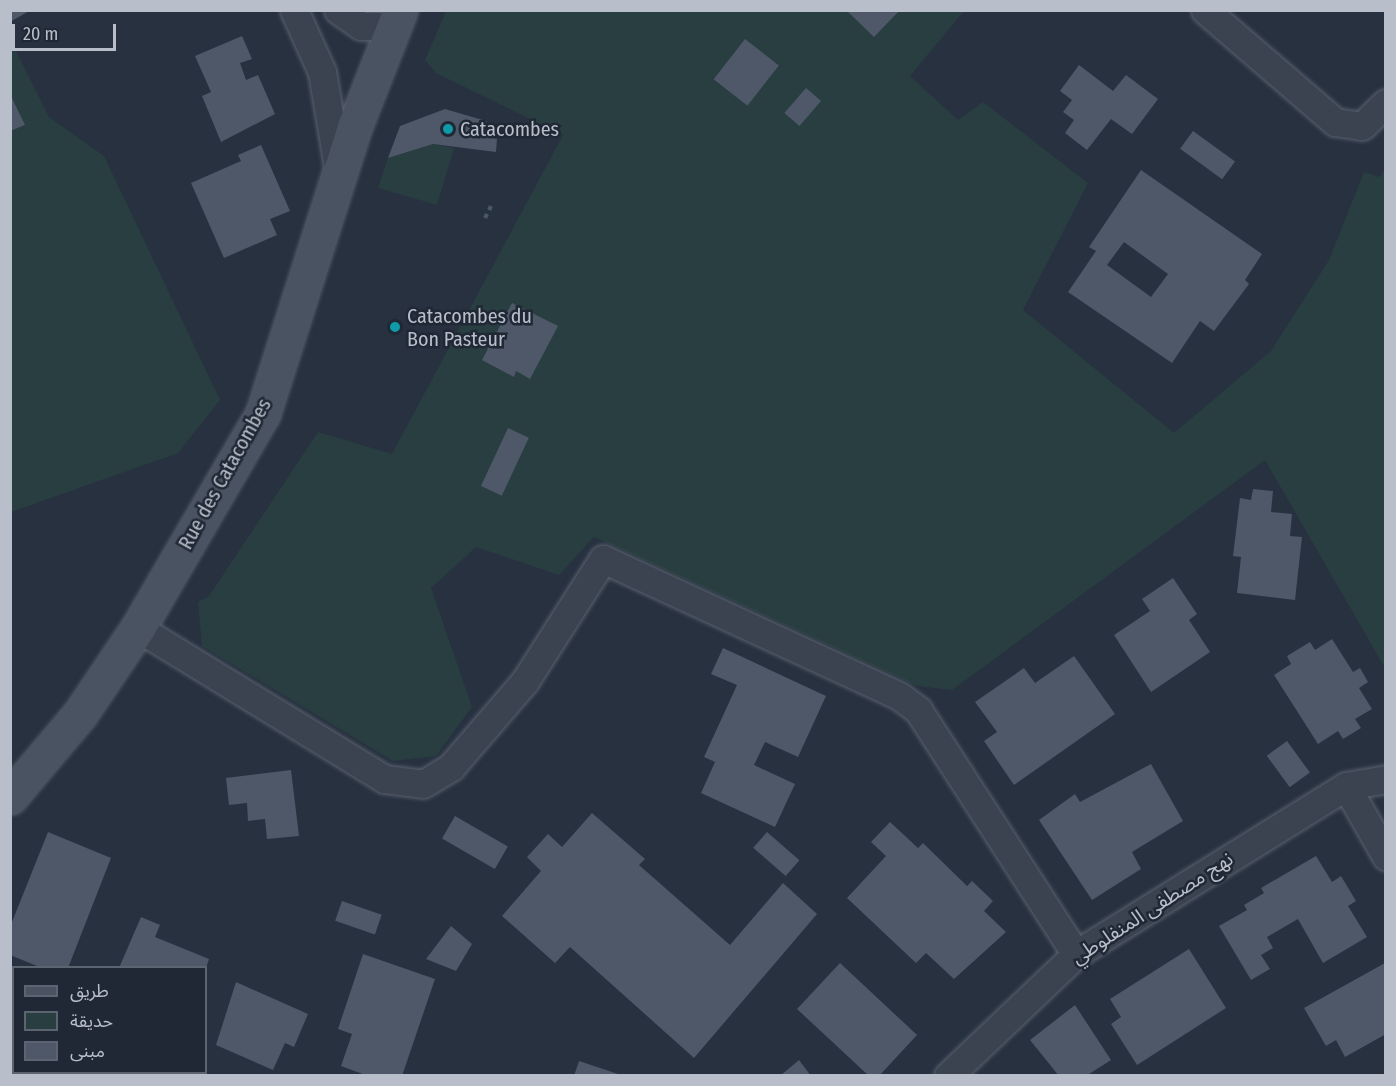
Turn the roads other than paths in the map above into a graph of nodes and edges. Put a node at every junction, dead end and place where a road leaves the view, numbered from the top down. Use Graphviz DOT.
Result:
graph roads {
  1 [pos="294,10"];
  2 [pos="338,10"];
  3 [pos="1205,10"];
  4 [pos="398,14"];
  5 [pos="1386,103"];
  6 [pos="339,176"];
  7 [pos="138,628"];
  8 [pos="1386,779"];
  9 [pos="1346,786"];
  10 [pos="10,797"];
  11 [pos="1386,856"];
  12 [pos="1076,954"];
  13 [pos="958,1072"];
  1 -- 6 [label="street"];
  2 -- 4 [label="street"];
  3 -- 5 [label="street"];
  4 -- 6 [label="main road, Rue des Catacombes"];
  6 -- 7 [label="main road, Rue des Catacombes"];
  7 -- 10 [label="main road, Rue des Catacombes"];
  7 -- 12 [label="street"];
  8 -- 9 [label="street"];
  9 -- 11 [label="street"];
  9 -- 12 [label="street, نهج مصطفى المنفلوطي"];
  12 -- 13 [label="street, نهج مصطفى المنفلوطي"];
}
